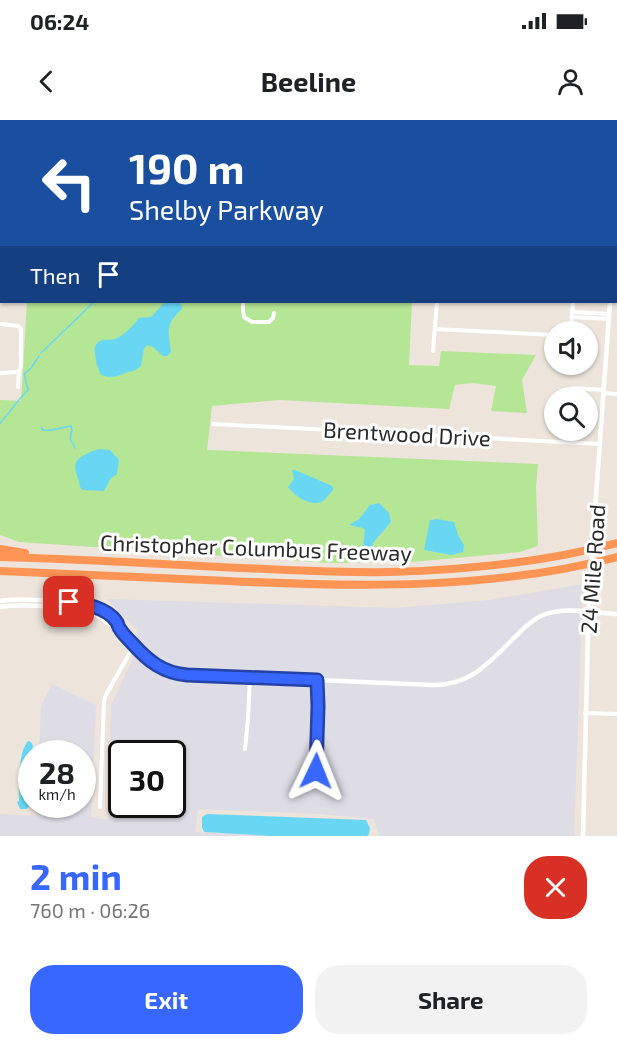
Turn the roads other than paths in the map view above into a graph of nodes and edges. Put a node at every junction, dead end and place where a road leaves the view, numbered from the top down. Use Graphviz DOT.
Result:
graph roads {
  1 [pos="243,303"];
  2 [pos="437,303"];
  3 [pos="573,303"];
  4 [pos="610,303"];
  5 [pos="274,313"];
  6 [pos="572,314"];
  7 [pos="609,317"];
  8 [pos="571,321"];
  9 [pos="0,324"];
  10 [pos="435,329"];
  11 [pos="544,334"];
  12 [pos="433,351"];
  13 [pos="19,372"];
  14 [pos="0,373"];
  15 [pos="18,387"];
  16 [pos="598,391"];
  17 [pos="604,392"];
  18 [pos="617,394"];
  19 [pos="213,425"];
  20 [pos="600,444"];
  21 [pos="617,543"];
  22 [pos="0,549"];
  23 [pos="0,556"];
  24 [pos="617,557"];
  25 [pos="59,559"];
  26 [pos="0,573"];
  27 [pos="0,601"];
  28 [pos="86,604"];
  29 [pos="0,607"];
  30 [pos="80,609"];
  31 [pos="588,612"];
  32 [pos="617,614"];
  33 [pos="118,628"];
  34 [pos="134,645"];
  35 [pos="250,677"];
  36 [pos="317,680"];
  37 [pos="585,713"];
  38 [pos="617,714"];
  39 [pos="245,749"];
  40 [pos="316,781"];
  41 [pos="100,807"];
  42 [pos="583,836"];
  1 -- 5 [label="street"];
  2 -- 10 [label="street"];
  3 -- 6 [label="street"];
  4 -- 7 [label="street, 24 Mile Road"];
  6 -- 7 [label="street"];
  6 -- 8 [label="street"];
  7 -- 17 [label="street, 24 Mile Road"];
  9 -- 13 [label="street"];
  10 -- 11 [label="street"];
  10 -- 12 [label="street"];
  13 -- 14 [label="street"];
  13 -- 15 [label="street"];
  16 -- 17 [label="street"];
  17 -- 18 [label="street"];
  17 -- 20 [label="street, 24 Mile Road"];
  19 -- 20 [label="street, Brentwood Drive"];
  20 -- 31 [label="street, 24 Mile Road"];
  21 -- 25 [label="highway, Christopher Columbus Freeway"];
  22 -- 25 [label="highway"];
  23 -- 25 [label="highway, Christopher Columbus Freeway"];
  24 -- 26 [label="highway, Christopher Columbus Freeway"];
  27 -- 28 [label="street"];
  28 -- 30 [label="street"];
  28 -- 33 [label="street"];
  29 -- 30 [label="street"];
  30 -- 33 [label="street"];
  31 -- 32 [label="street"];
  31 -- 36 [label="street"];
  31 -- 37 [label="street, 24 Mile Road"];
  33 -- 34 [label="street"];
  34 -- 35 [label="street"];
  34 -- 41 [label="street"];
  35 -- 36 [label="street"];
  35 -- 39 [label="street"];
  36 -- 40 [label="street"];
  37 -- 38 [label="street"];
  37 -- 42 [label="street, 24 Mile Road"];
}
